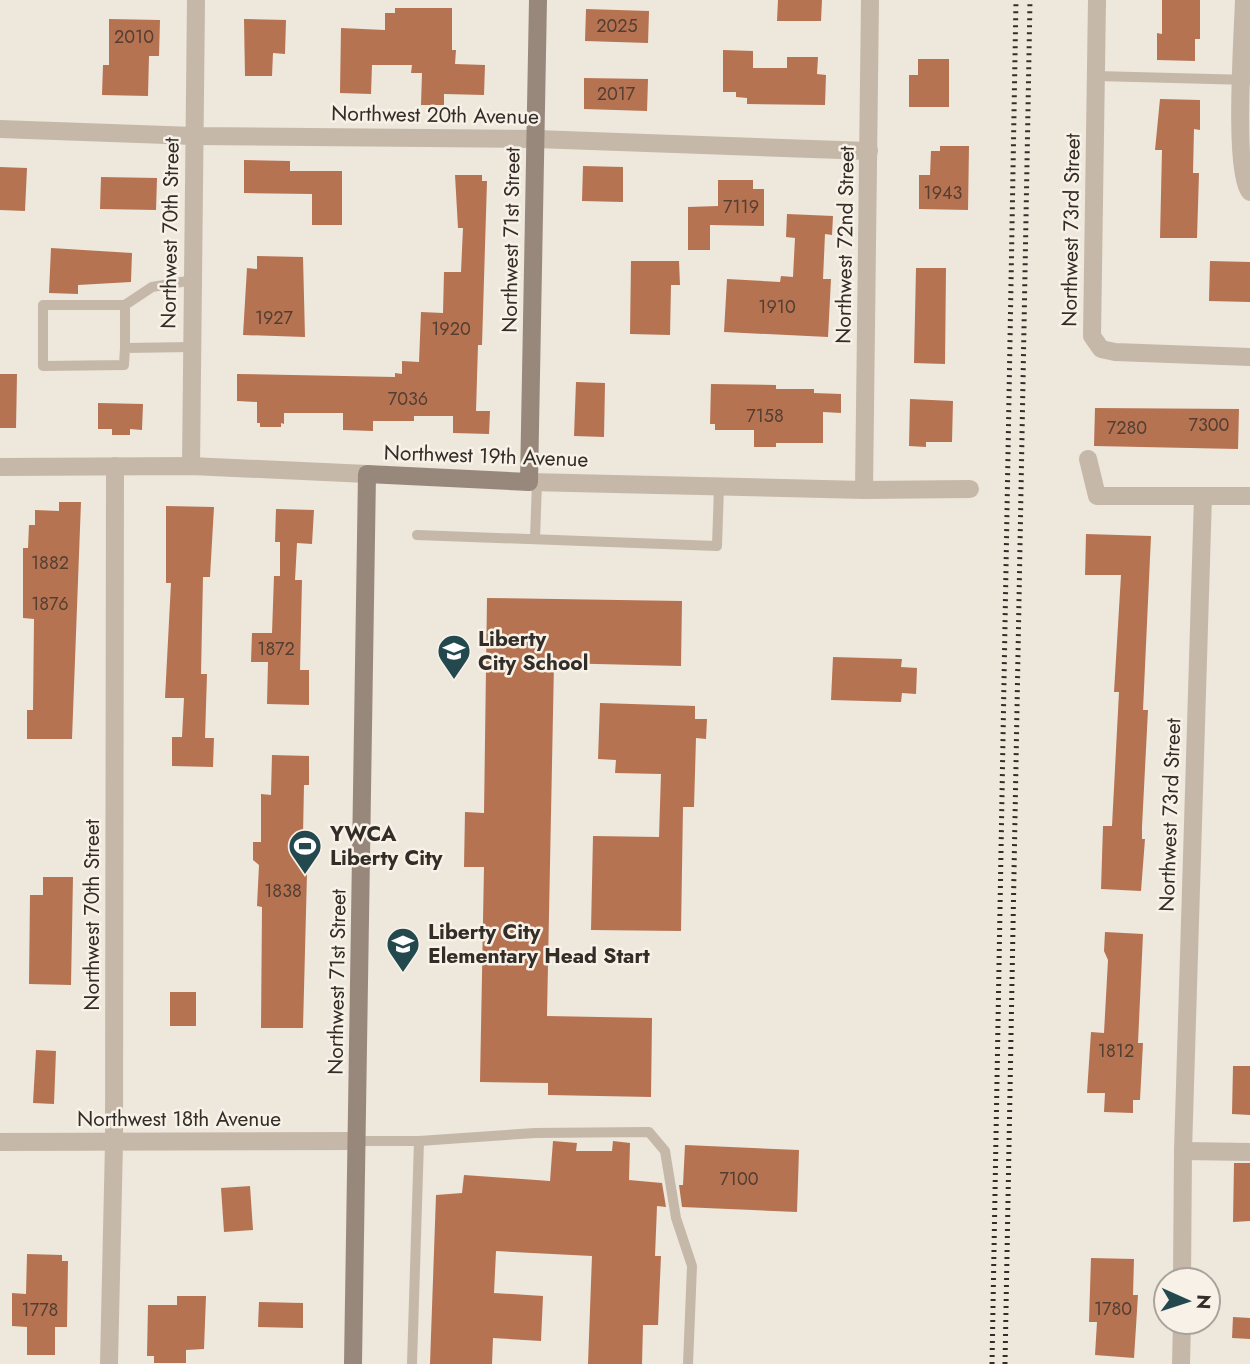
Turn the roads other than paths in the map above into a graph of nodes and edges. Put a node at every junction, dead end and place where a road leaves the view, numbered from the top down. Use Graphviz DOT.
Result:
graph roads {
  1 [pos="195,0"];
  2 [pos="538,0"];
  3 [pos="870,0"];
  4 [pos="1097,0"];
  5 [pos="1244,0"];
  6 [pos="1096,76"];
  7 [pos="1246,80"];
  8 [pos="0,129"];
  9 [pos="194,135"];
  10 [pos="536,139"];
  11 [pos="869,151"];
  12 [pos="1250,192"];
  13 [pos="193,280"];
  14 [pos="125,304"];
  15 [pos="192,346"];
  16 [pos="125,348"];
  17 [pos="1250,357"];
  18 [pos="1088,459"];
  19 [pos="115,466"];
  20 [pos="191,466"];
  21 [pos="0,467"];
  22 [pos="367,474"];
  23 [pos="533,482"];
  24 [pos="719,487"];
  25 [pos="970,489"];
  26 [pos="864,490"];
  27 [pos="1203,496"];
  28 [pos="1250,496"];
  29 [pos="417,535"];
  30 [pos="535,540"];
  31 [pos="357,1141"];
  32 [pos="419,1141"];
  33 [pos="0,1142"];
  34 [pos="114,1143"];
  35 [pos="1183,1151"];
  36 [pos="1250,1152"];
  37 [pos="1182,1266"];
  38 [pos="1182,1336"];
  39 [pos="109,1364"];
  40 [pos="353,1364"];
  41 [pos="412,1364"];
  42 [pos="688,1364"];
  43 [pos="1181,1364"];
  1 -- 9 [label="street, Northwest 70th Street"];
  2 -- 10 [label="street, Northwest 71st Street"];
  3 -- 11 [label="street, Northwest 72nd Street"];
  4 -- 6 [label="street, Northwest 73rd Street"];
  5 -- 7 [label="street"];
  6 -- 7 [label="lane"];
  6 -- 17 [label="street, Northwest 73rd Street"];
  7 -- 12 [label="street"];
  8 -- 9 [label="street, Northwest 20th Avenue"];
  9 -- 10 [label="street, Northwest 20th Avenue"];
  9 -- 13 [label="street, Northwest 70th Street"];
  10 -- 11 [label="street, Northwest 20th Avenue"];
  10 -- 23 [label="street, Northwest 71st Street"];
  11 -- 26 [label="street, Northwest 72nd Street"];
  13 -- 14 [label="lane"];
  13 -- 15 [label="street, Northwest 70th Street"];
  14 -- 16 [label="lane"];
  14 -- 16 [label="lane"];
  15 -- 16 [label="lane"];
  15 -- 20 [label="street, Northwest 70th Street"];
  18 -- 27 [label="street"];
  19 -- 20 [label="street, Northwest 19th Avenue"];
  19 -- 21 [label="street, Northwest 19th Avenue"];
  19 -- 34 [label="street, Northwest 70th Street"];
  20 -- 22 [label="street, Northwest 19th Avenue"];
  22 -- 23 [label="street, Northwest 19th Avenue"];
  22 -- 31 [label="street, Northwest 71st Street"];
  23 -- 24 [label="street, Northwest 19th Avenue"];
  23 -- 30 [label="lane"];
  24 -- 26 [label="street, Northwest 19th Avenue"];
  24 -- 30 [label="lane"];
  25 -- 26 [label="street, Northwest 19th Avenue"];
  27 -- 28 [label="street"];
  27 -- 35 [label="street, Northwest 73rd Street"];
  29 -- 30 [label="lane"];
  31 -- 32 [label="lane"];
  31 -- 34 [label="street, Northwest 18th Avenue"];
  31 -- 40 [label="street, Northwest 71st Street"];
  32 -- 41 [label="lane"];
  32 -- 42 [label="lane"];
  33 -- 34 [label="street, Northwest 18th Avenue"];
  34 -- 39 [label="street, Northwest 70th Street"];
  35 -- 36 [label="street"];
  35 -- 37 [label="street, Northwest 73rd Street"];
  38 -- 43 [label="street"];
}
